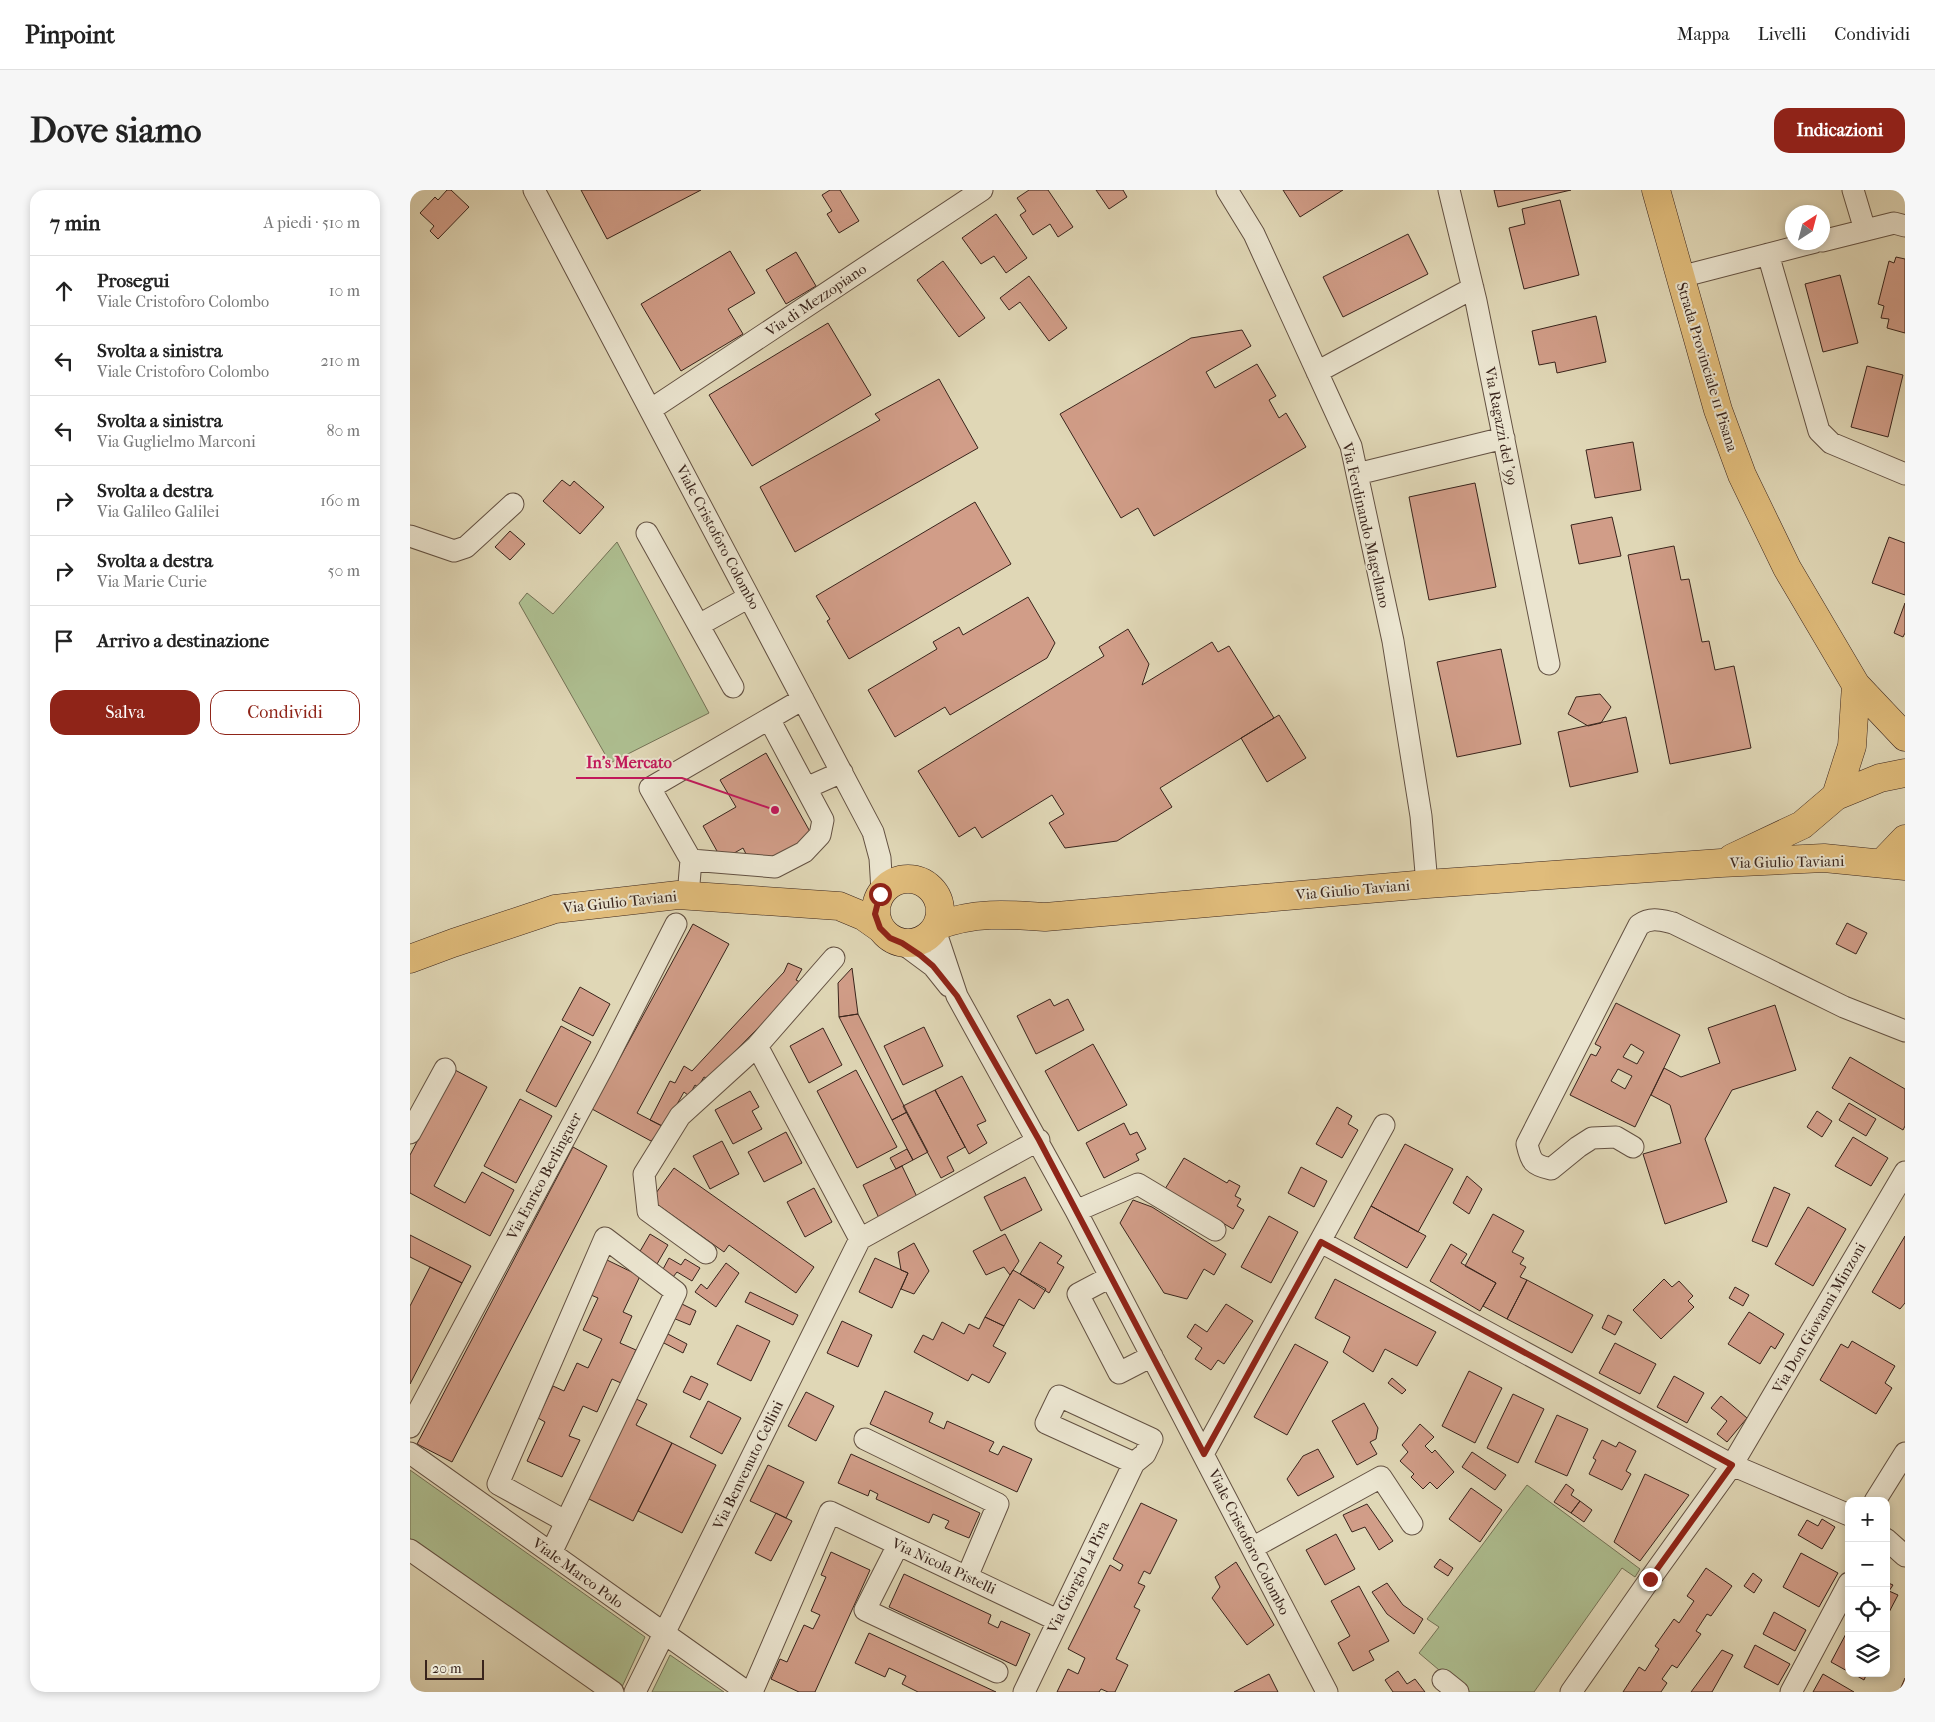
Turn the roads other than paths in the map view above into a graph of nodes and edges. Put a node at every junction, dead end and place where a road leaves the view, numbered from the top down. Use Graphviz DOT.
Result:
graph roads {
  1 [pos="534,190"];
  2 [pos="982,190"];
  3 [pos="1227,190"];
  4 [pos="1449,190"];
  5 [pos="1656,190"];
  6 [pos="1853,190"];
  7 [pos="1905,226"];
  8 [pos="1865,230"];
  9 [pos="1830,239"];
  10 [pos="1785,250"];
  11 [pos="1768,254"];
  12 [pos="1680,277"];
  13 [pos="1473,288"];
  14 [pos="1318,372"];
  15 [pos="650,410"];
  16 [pos="1504,438"];
  17 [pos="1357,474"];
  18 [pos="1905,474"];
  19 [pos="513,504"];
  20 [pos="647,532"];
  21 [pos="410,536"];
  22 [pos="749,597"];
  23 [pos="699,625"];
  24 [pos="1549,664"];
  25 [pos="1856,685"];
  26 [pos="733,687"];
  27 [pos="803,699"];
  28 [pos="769,719"];
  29 [pos="1905,737"];
  30 [pos="842,772"];
  31 [pos="1905,773"];
  32 [pos="806,788"];
  33 [pos="1836,796"];
  34 [pos="1905,839"];
  35 [pos="691,860"];
  36 [pos="1721,863"];
  37 [pos="1894,865"];
  38 [pos="1427,884"];
  39 [pos="929,886"];
  40 [pos="881,893"];
  41 [pos="688,896"];
  42 [pos="839,906"];
  43 [pos="985,914"];
  44 [pos="676,924"];
  45 [pos="936,928"];
  46 [pos="891,936"];
  47 [pos="834,958"];
  48 [pos="410,959"];
  49 [pos="957,996"];
  50 [pos="1905,1031"];
  51 [pos="757,1046"];
  52 [pos="445,1069"];
  53 [pos="412,1124"];
  54 [pos="1384,1125"];
  55 [pos="1039,1140"];
  56 [pos="1633,1147"];
  57 [pos="1905,1172"];
  58 [pos="1076,1211"];
  59 [pos="1216,1230"];
  60 [pos="860,1239"];
  61 [pos="1321,1242"];
  62 [pos="706,1253"];
  63 [pos="1110,1277"];
  64 [pos="1152,1356"];
  65 [pos="410,1427"];
  66 [pos="865,1439"];
  67 [pos="1905,1452"];
  68 [pos="410,1453"];
  69 [pos="1204,1454"];
  70 [pos="1134,1463"];
  71 [pos="1732,1465"];
  72 [pos="1877,1497"];
  73 [pos="1845,1513"];
  74 [pos="565,1521"];
  75 [pos="1412,1524"];
  76 [pos="1889,1542"];
  77 [pos="898,1545"];
  78 [pos="1252,1548"];
  79 [pos="410,1550"];
  80 [pos="550,1553"];
  81 [pos="1905,1556"];
  82 [pos="967,1577"];
  83 [pos="1847,1587"];
  84 [pos="1058,1620"];
  85 [pos="663,1634"];
  86 [pos="998,1672"];
  87 [pos="613,1692"];
  88 [pos="635,1692"];
  89 [pos="747,1692"];
  90 [pos="752,1692"];
  91 [pos="1024,1692"];
  92 [pos="1327,1692"];
  93 [pos="1571,1692"];
  94 [pos="1791,1692"];
  1 -- 15 [label="street, Viale Cristoforo Colombo"];
  2 -- 15 [label="street, Via di Mezzopiano"];
  3 -- 14 [label="street, Via Ferdinando Magellano"];
  4 -- 13 [label="street, Via Ragazzi del '99"];
  5 -- 12 [label="main road, Strada Provinciale 11 Pisana"];
  6 -- 8 [label="street"];
  7 -- 8 [label="street"];
  8 -- 9 [label="street"];
  10 -- 11 [label="street"];
  11 -- 12 [label="street"];
  11 -- 18 [label="street"];
  12 -- 25 [label="main road, Strada Provinciale 11 Pisana"];
  13 -- 14 [label="street"];
  13 -- 16 [label="street, Via Ragazzi del '99"];
  14 -- 17 [label="street, Via Ferdinando Magellano"];
  15 -- 22 [label="street, Viale Cristoforo Colombo"];
  16 -- 17 [label="street"];
  16 -- 24 [label="street, Via Ragazzi del '99"];
  17 -- 38 [label="street, Via Ferdinando Magellano"];
  19 -- 21 [label="street"];
  20 -- 23 [label="street"];
  22 -- 23 [label="street"];
  22 -- 27 [label="street, Viale Cristoforo Colombo"];
  23 -- 26 [label="street"];
  25 -- 29 [label="main road, Strada Provinciale 11 Pisana"];
  25 -- 33 [label="main road"];
  27 -- 28 [label="street"];
  27 -- 30 [label="street, Viale Cristoforo Colombo"];
  28 -- 32 [label="street"];
  28 -- 35 [label="street"];
  30 -- 32 [label="street"];
  30 -- 40 [label="street, Viale Cristoforo Colombo"];
  31 -- 33 [label="main road, Via Giulio Taviani"];
  32 -- 35 [label="street"];
  33 -- 36 [label="main road, Via Giulio Taviani"];
  34 -- 37 [label="main road, Via Giulio Taviani"];
  35 -- 41 [label="street"];
  36 -- 37 [label="main road, Via Giulio Taviani"];
  36 -- 38 [label="main road, Via Giulio Taviani"];
  38 -- 43 [label="main road, Via Giulio Taviani"];
  39 -- 40 [label="main road"];
  39 -- 43 [label="main road, Via Giulio Taviani"];
  39 -- 45 [label="main road, Viale Cristoforo Colombo"];
  40 -- 42 [label="main road, Via Giulio Taviani"];
  40 -- 46 [label="main road, Viale Cristoforo Colombo"];
  41 -- 42 [label="main road, Via Giulio Taviani"];
  41 -- 48 [label="main road, Via Giulio Taviani"];
  42 -- 46 [label="main road, Via Giulio Taviani"];
  43 -- 45 [label="main road, Via Giulio Taviani"];
  44 -- 65 [label="street, Via Enrico Berlinguer"];
  45 -- 46 [label="main road"];
  45 -- 49 [label="street, Viale Cristoforo Colombo"];
  46 -- 49 [label="street, Viale Cristoforo Colombo"];
  47 -- 51 [label="street"];
  49 -- 55 [label="street, Viale Cristoforo Colombo"];
  50 -- 56 [label="street"];
  51 -- 60 [label="street"];
  51 -- 62 [label="street"];
  52 -- 53 [label="street"];
  54 -- 61 [label="street"];
  55 -- 58 [label="street, Viale Cristoforo Colombo"];
  55 -- 60 [label="street"];
  57 -- 71 [label="street, Via Don Giovanni Minzoni"];
  58 -- 59 [label="street"];
  58 -- 63 [label="street, Viale Cristoforo Colombo"];
  60 -- 85 [label="street, Via Benvenuto Cellini"];
  61 -- 69 [label="street"];
  61 -- 71 [label="street"];
  63 -- 64 [label="street, Viale Cristoforo Colombo"];
  63 -- 64 [label="street"];
  64 -- 69 [label="street, Viale Cristoforo Colombo"];
  66 -- 82 [label="street"];
  67 -- 72 [label="street"];
  68 -- 80 [label="street, Viale Marco Polo"];
  69 -- 78 [label="street, Viale Cristoforo Colombo"];
  70 -- 84 [label="street, Via Giorgio La Pira"];
  71 -- 73 [label="street"];
  71 -- 93 [label="street, Via Don Giovanni Minzoni"];
  74 -- 74 [label="street"];
  74 -- 80 [label="street"];
  75 -- 78 [label="street"];
  76 -- 81 [label="street"];
  77 -- 82 [label="street, Via Nicola Pistelli"];
  77 -- 86 [label="street"];
  77 -- 90 [label="street, Via Nicola Pistelli"];
  78 -- 92 [label="street, Viale Cristoforo Colombo"];
  79 -- 87 [label="street"];
  80 -- 85 [label="street, Viale Marco Polo"];
  82 -- 84 [label="street, Via Nicola Pistelli"];
  83 -- 94 [label="street"];
  84 -- 91 [label="street, Via Giorgio La Pira"];
  85 -- 88 [label="street, Via Benvenuto Cellini"];
  85 -- 89 [label="street, Viale Marco Polo"];
}
